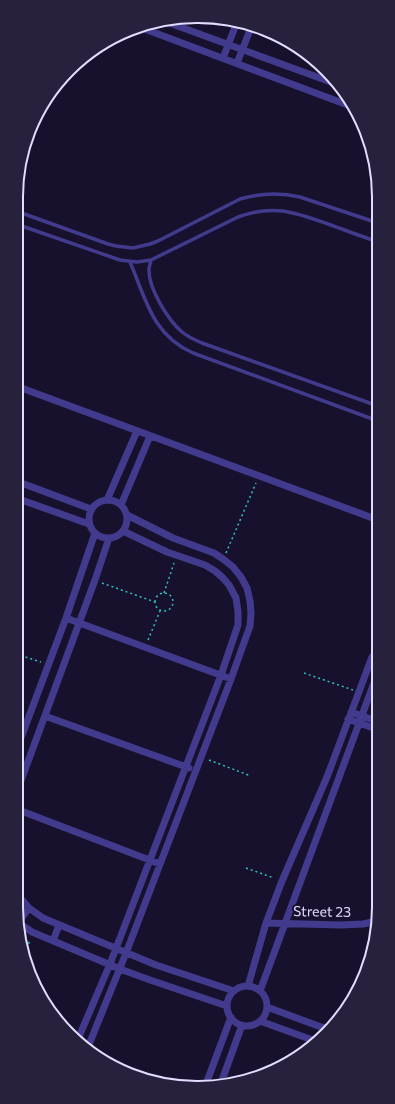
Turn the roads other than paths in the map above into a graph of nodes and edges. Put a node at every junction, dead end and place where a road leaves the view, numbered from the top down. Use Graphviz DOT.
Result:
graph roads {
  1 [pos="173,24"];
  2 [pos="235,27"];
  3 [pos="148,30"];
  4 [pos="250,31"];
  5 [pos="229,44"];
  6 [pos="243,50"];
  7 [pos="223,58"];
  8 [pos="237,64"];
  9 [pos="328,82"];
  10 [pos="345,104"];
  11 [pos="23,214"];
  12 [pos="372,222"];
  13 [pos="23,226"];
  14 [pos="372,240"];
  15 [pos="151,260"];
  16 [pos="130,262"];
  17 [pos="23,389"];
  18 [pos="372,404"];
  19 [pos="372,419"];
  20 [pos="137,431"];
  21 [pos="150,436"];
  22 [pos="23,484"];
  23 [pos="23,500"];
  24 [pos="107,500"];
  25 [pos="121,505"];
  26 [pos="91,509"];
  27 [pos="127,515"];
  28 [pos="372,518"];
  29 [pos="89,524"];
  30 [pos="123,531"];
  31 [pos="95,533"];
  32 [pos="108,538"];
  33 [pos="66,618"];
  34 [pos="79,623"];
  35 [pos="372,657"];
  36 [pos="221,675"];
  37 [pos="231,678"];
  38 [pos="372,688"];
  39 [pos="349,715"];
  40 [pos="45,716"];
  41 [pos="360,719"];
  42 [pos="372,721"];
  43 [pos="372,726"];
  44 [pos="23,733"];
  45 [pos="23,745"];
  46 [pos="33,749"];
  47 [pos="186,767"];
  48 [pos="196,771"];
  49 [pos="23,775"];
  50 [pos="23,812"];
  51 [pos="150,860"];
  52 [pos="160,864"];
  53 [pos="23,901"];
  54 [pos="29,908"];
  55 [pos="23,916"];
  56 [pos="372,922"];
  57 [pos="266,923"];
  58 [pos="285,924"];
  59 [pos="59,925"];
  60 [pos="24,926"];
  61 [pos="52,941"];
  62 [pos="116,949"];
  63 [pos="126,953"];
  64 [pos="110,964"];
  65 [pos="120,969"];
  66 [pos="248,986"];
  67 [pos="260,990"];
  68 [pos="234,991"];
  69 [pos="228,1006"];
  70 [pos="268,1007"];
  71 [pos="231,1017"];
  72 [pos="260,1021"];
  73 [pos="242,1025"];
  74 [pos="324,1027"];
  75 [pos="79,1035"];
  76 [pos="311,1040"];
  77 [pos="89,1044"];
  78 [pos="222,1080"];
  79 [pos="207,1081"];
  1 -- 5 [label="street"];
  2 -- 5 [label="street"];
  3 -- 7 [label="street"];
  4 -- 6 [label="street"];
  5 -- 6 [label="street"];
  5 -- 7 [label="street"];
  6 -- 8 [label="street"];
  6 -- 9 [label="street"];
  7 -- 8 [label="street"];
  8 -- 10 [label="street"];
  11 -- 12 [label="lane"];
  13 -- 16 [label="lane"];
  14 -- 15 [label="lane"];
  15 -- 16 [label="lane"];
  15 -- 18 [label="lane"];
  16 -- 19 [label="lane"];
  17 -- 20 [label="street"];
  20 -- 21 [label="street"];
  20 -- 24 [label="street"];
  21 -- 25 [label="street"];
  21 -- 28 [label="street"];
  22 -- 26 [label="street"];
  23 -- 29 [label="street"];
  24 -- 25 [label="street"];
  24 -- 26 [label="street"];
  25 -- 27 [label="street"];
  26 -- 29 [label="street"];
  27 -- 30 [label="street"];
  27 -- 37 [label="street"];
  29 -- 31 [label="street"];
  30 -- 32 [label="street"];
  30 -- 36 [label="street"];
  31 -- 32 [label="street"];
  31 -- 33 [label="street"];
  32 -- 34 [label="street"];
  33 -- 34 [label="street"];
  33 -- 44 [label="street"];
  34 -- 36 [label="street"];
  34 -- 40 [label="street"];
  35 -- 39 [label="street"];
  36 -- 37 [label="street"];
  36 -- 47 [label="street"];
  37 -- 48 [label="street"];
  38 -- 41 [label="street"];
  39 -- 41 [label="street"];
  39 -- 57 [label="street"];
  40 -- 46 [label="street"];
  40 -- 47 [label="street"];
  41 -- 42 [label="street"];
  41 -- 43 [label="street"];
  41 -- 58 [label="street"];
  45 -- 46 [label="street"];
  46 -- 49 [label="street"];
  47 -- 48 [label="street"];
  47 -- 51 [label="street"];
  48 -- 52 [label="street"];
  50 -- 51 [label="street"];
  51 -- 52 [label="street"];
  51 -- 62 [label="street"];
  52 -- 63 [label="street"];
  53 -- 54 [label="street"];
  54 -- 55 [label="street"];
  54 -- 59 [label="street"];
  56 -- 58 [label="street, Street 23"];
  57 -- 58 [label="street, Street 23"];
  57 -- 66 [label="street"];
  58 -- 67 [label="street"];
  59 -- 61 [label="street"];
  59 -- 62 [label="street"];
  60 -- 61 [label="street"];
  61 -- 64 [label="street"];
  62 -- 63 [label="street"];
  62 -- 64 [label="street"];
  63 -- 65 [label="street"];
  63 -- 68 [label="street"];
  64 -- 65 [label="street"];
  64 -- 75 [label="street"];
  65 -- 69 [label="street"];
  65 -- 77 [label="street"];
  66 -- 67 [label="street"];
  66 -- 68 [label="street"];
  67 -- 70 [label="street"];
  68 -- 69 [label="street"];
  69 -- 71 [label="street"];
  70 -- 72 [label="street"];
  70 -- 74 [label="street"];
  71 -- 73 [label="street"];
  71 -- 79 [label="street"];
  72 -- 73 [label="street"];
  72 -- 76 [label="street"];
  73 -- 78 [label="street"];
}
